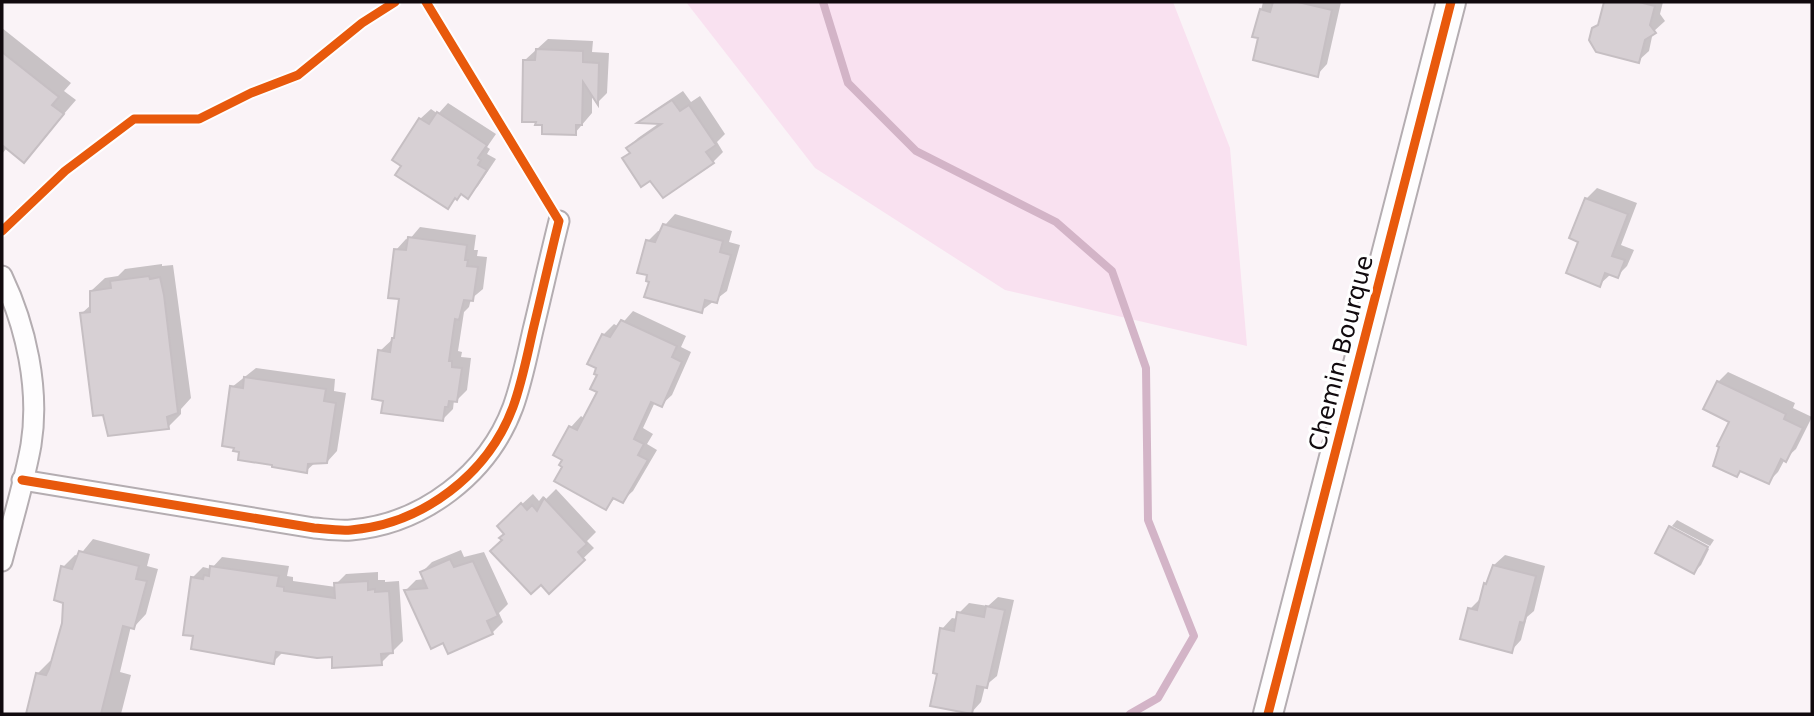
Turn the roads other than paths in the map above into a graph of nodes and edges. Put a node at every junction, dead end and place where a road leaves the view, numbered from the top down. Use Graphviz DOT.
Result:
graph roads {
  1 [pos="1451,2"];
  2 [pos="559,220"];
  3 [pos="2,276"];
  4 [pos="22,480"];
  5 [pos="2,561"];
  6 [pos="1268,714"];
  1 -- 6 [label="street, Chemin Bourque"];
  2 -- 4 [label="street"];
  3 -- 4 [label="street"];
  4 -- 5 [label="street"];
}
